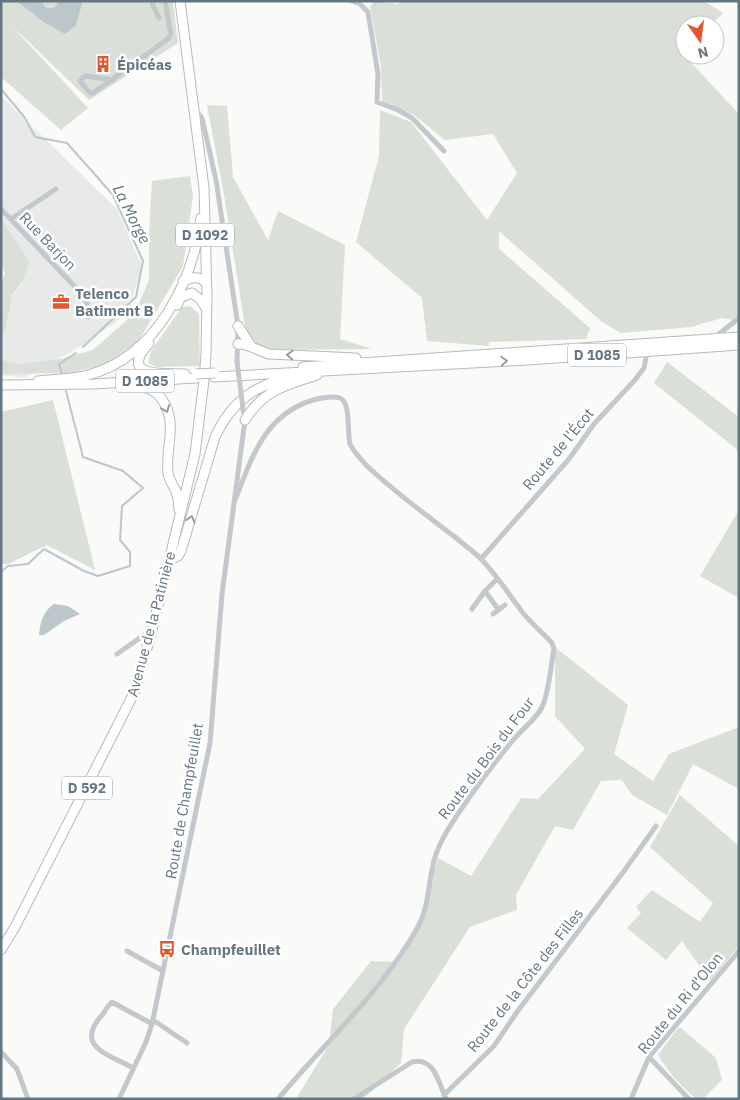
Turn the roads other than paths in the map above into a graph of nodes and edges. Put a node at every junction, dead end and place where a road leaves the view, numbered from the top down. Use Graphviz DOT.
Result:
graph roads {
  1 [pos="151,1"];
  2 [pos="165,1"];
  3 [pos="180,1"];
  4 [pos="352,1"];
  5 [pos="159,18"];
  6 [pos="113,80"];
  7 [pos="195,114"];
  8 [pos="444,151"];
  9 [pos="204,188"];
  10 [pos="56,189"];
  11 [pos="1,209"];
  12 [pos="11,219"];
  13 [pos="184,281"];
  14 [pos="206,282"];
  15 [pos="206,308"];
  16 [pos="88,316"];
  17 [pos="739,318"];
  18 [pos="238,326"];
  19 [pos="739,337"];
  20 [pos="713,339"];
  21 [pos="238,344"];
  22 [pos="739,345"];
  23 [pos="253,348"];
  24 [pos="647,352"];
  25 [pos="411,359"];
  26 [pos="340,371"];
  27 [pos="320,374"];
  28 [pos="214,375"];
  29 [pos="199,377"];
  30 [pos="1,380"];
  31 [pos="38,381"];
  32 [pos="1,384"];
  33 [pos="94,384"];
  34 [pos="245,420"];
  35 [pos="170,479"];
  36 [pos="189,479"];
  37 [pos="235,500"];
  38 [pos="180,517"];
  39 [pos="482,559"];
  40 [pos="170,560"];
  41 [pos="497,579"];
  42 [pos="485,591"];
  43 [pos="505,605"];
  44 [pos="472,609"];
  45 [pos="498,609"];
  46 [pos="493,614"];
  47 [pos="151,634"];
  48 [pos="117,654"];
  49 [pos="656,826"];
  50 [pos="1,950"];
  51 [pos="127,951"];
  52 [pos="739,951"];
  53 [pos="163,971"];
  54 [pos="152,1022"];
  55 [pos="187,1044"];
  56 [pos="1,1052"];
  57 [pos="650,1057"];
  58 [pos="134,1068"];
  59 [pos="445,1097"];
  60 [pos="28,1099"];
  61 [pos="119,1099"];
  62 [pos="278,1099"];
  63 [pos="354,1099"];
  64 [pos="631,1099"];
  65 [pos="689,1099"];
  1 -- 5 [label="street"];
  2 -- 6 [label="street"];
  3 -- 7 [label="main road, D 1092"];
  4 -- 8 [label="street"];
  6 -- 6 [label="street"];
  7 -- 9 [label="main road, D 1092"];
  7 -- 18 [label="street, Route de Champfeuillet"];
  9 -- 13 [label="main road"];
  9 -- 14 [label="main road, D 1092"];
  10 -- 12 [label="street"];
  11 -- 12 [label="street, Rue Barjon"];
  12 -- 16 [label="street, Rue Barjon"];
  13 -- 14 [label="main road"];
  13 -- 31 [label="main road"];
  14 -- 15 [label="main road, D 1092"];
  15 -- 29 [label="main road, D 1092"];
  15 -- 29 [label="main road"];
  17 -- 20 [label="street"];
  18 -- 21 [label="street, Route de Champfeuillet"];
  18 -- 23 [label="main road"];
  19 -- 20 [label="main road, D 1085"];
  20 -- 25 [label="main road, D 1085"];
  21 -- 23 [label="main road"];
  21 -- 34 [label="street, Route de Champfeuillet, bridge"];
  22 -- 24 [label="main road, D 1085"];
  25 -- 23 [label="main road, one-way"];
  26 -- 24 [label="main road, D 1085, one-way"];
  24 -- 39 [label="street, Route de l'Écot"];
  25 -- 28 [label="main road, D 1085"];
  26 -- 27 [label="main road"];
  26 -- 28 [label="main road, D 1085"];
  27 -- 34 [label="main road"];
  40 -- 27 [label="main road, one-way"];
  28 -- 29 [label="main road, D 1085"];
  29 -- 31 [label="main road, D 1085"];
  29 -- 33 [label="main road, D 1085"];
  29 -- 36 [label="main road, D 592"];
  30 -- 31 [label="main road, D 1085"];
  32 -- 33 [label="main road, D 1085"];
  33 -- 35 [label="main road, one-way"];
  34 -- 37 [label="street, Route de Champfeuillet"];
  35 -- 36 [label="main road"];
  35 -- 38 [label="main road"];
  36 -- 38 [label="main road, Avenue de la Patinière / D 592"];
  37 -- 39 [label="street, Route du Bois du Four"];
  37 -- 53 [label="street, Route de Champfeuillet"];
  38 -- 40 [label="main road, Avenue de la Patinière / D 592"];
  39 -- 41 [label="street, Route du Bois du Four"];
  40 -- 47 [label="main road, Avenue de la Patinière / D 592"];
  41 -- 42 [label="street"];
  41 -- 62 [label="street, Route du Bois du Four"];
  42 -- 44 [label="street"];
  42 -- 45 [label="street"];
  43 -- 45 [label="street"];
  45 -- 46 [label="street"];
  47 -- 48 [label="street"];
  47 -- 50 [label="main road, Avenue de la Patinière / D 592"];
  49 -- 59 [label="street, Route de la Côte des Filles"];
  51 -- 53 [label="street"];
  52 -- 57 [label="street, Route du Ri d'Olon"];
  53 -- 54 [label="street, Route de Champfeuillet"];
  54 -- 55 [label="street"];
  54 -- 58 [label="street, Route de Champfeuillet"];
  54 -- 58 [label="street"];
  56 -- 60 [label="street"];
  57 -- 64 [label="street, Route du Ri d'Olon"];
  57 -- 65 [label="street"];
  58 -- 61 [label="street, Route de Champfeuillet"];
  59 -- 63 [label="street, Route de la Côte des Filles"];
}
